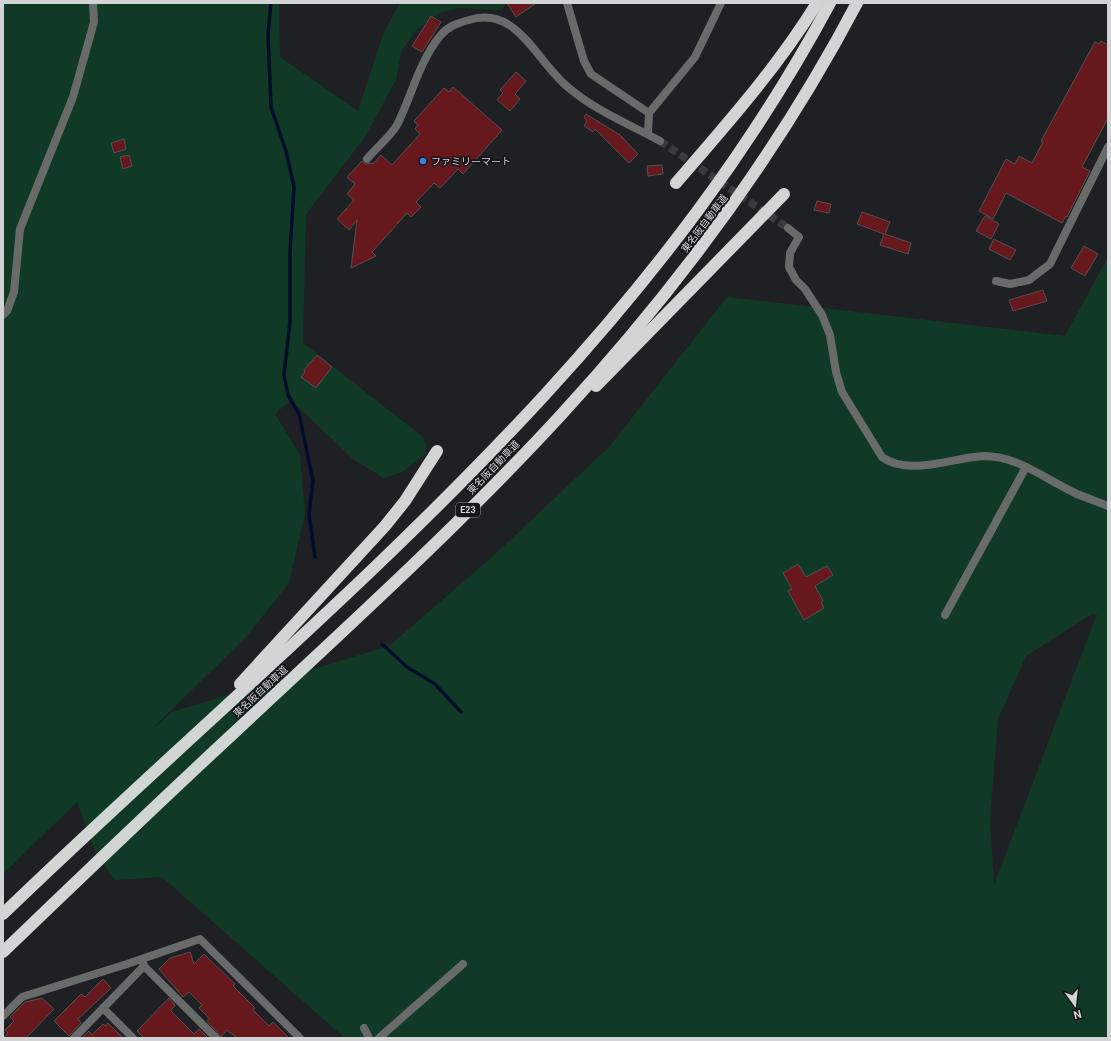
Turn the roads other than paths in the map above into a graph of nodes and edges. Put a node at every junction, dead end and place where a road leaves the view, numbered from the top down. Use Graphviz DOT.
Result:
graph roads {
  1 [pos="93,3"];
  2 [pos="567,3"];
  3 [pos="721,3"];
  4 [pos="817,3"];
  5 [pos="830,3"];
  6 [pos="857,3"];
  7 [pos="649,113"];
  8 [pos="648,134"];
  9 [pos="660,141"];
  10 [pos="1108,147"];
  11 [pos="367,159"];
  12 [pos="676,183"];
  13 [pos="784,194"];
  14 [pos="788,228"];
  15 [pos="996,281"];
  16 [pos="3,315"];
  17 [pos="437,451"];
  18 [pos="1026,467"];
  19 [pos="501,477"];
  20 [pos="1108,506"];
  21 [pos="945,615"];
  22 [pos="184,745"];
  23 [pos="3,914"];
  24 [pos="3,952"];
  25 [pos="143,963"];
  26 [pos="463,964"];
  27 [pos="103,1008"];
  28 [pos="3,1016"];
  29 [pos="364,1028"];
  30 [pos="74,1038"];
  31 [pos="133,1038"];
  32 [pos="216,1038"];
  33 [pos="300,1038"];
  34 [pos="369,1038"];
  35 [pos="379,1038"];
  1 -- 16 [label="street"];
  2 -- 7 [label="street"];
  3 -- 7 [label="street"];
  4 -- 12 [label="highway"];
  5 -- 22 [label="highway, 東名阪自動車道 / E23"];
  6 -- 19 [label="highway, 東名阪自動車道 / E23"];
  7 -- 8 [label="street"];
  8 -- 9 [label="street"];
  8 -- 11 [label="street"];
  10 -- 15 [label="street"];
  13 -- 19 [label="highway"];
  14 -- 18 [label="street"];
  17 -- 22 [label="highway"];
  18 -- 20 [label="street"];
  18 -- 21 [label="street"];
  19 -- 24 [label="highway, 東名阪自動車道 / E23"];
  22 -- 23 [label="highway, 東名阪自動車道 / E23"];
  25 -- 27 [label="street"];
  25 -- 28 [label="street"];
  25 -- 32 [label="street"];
  25 -- 33 [label="street"];
  26 -- 35 [label="street"];
  27 -- 30 [label="street"];
  27 -- 31 [label="street"];
  29 -- 34 [label="street"];
}
